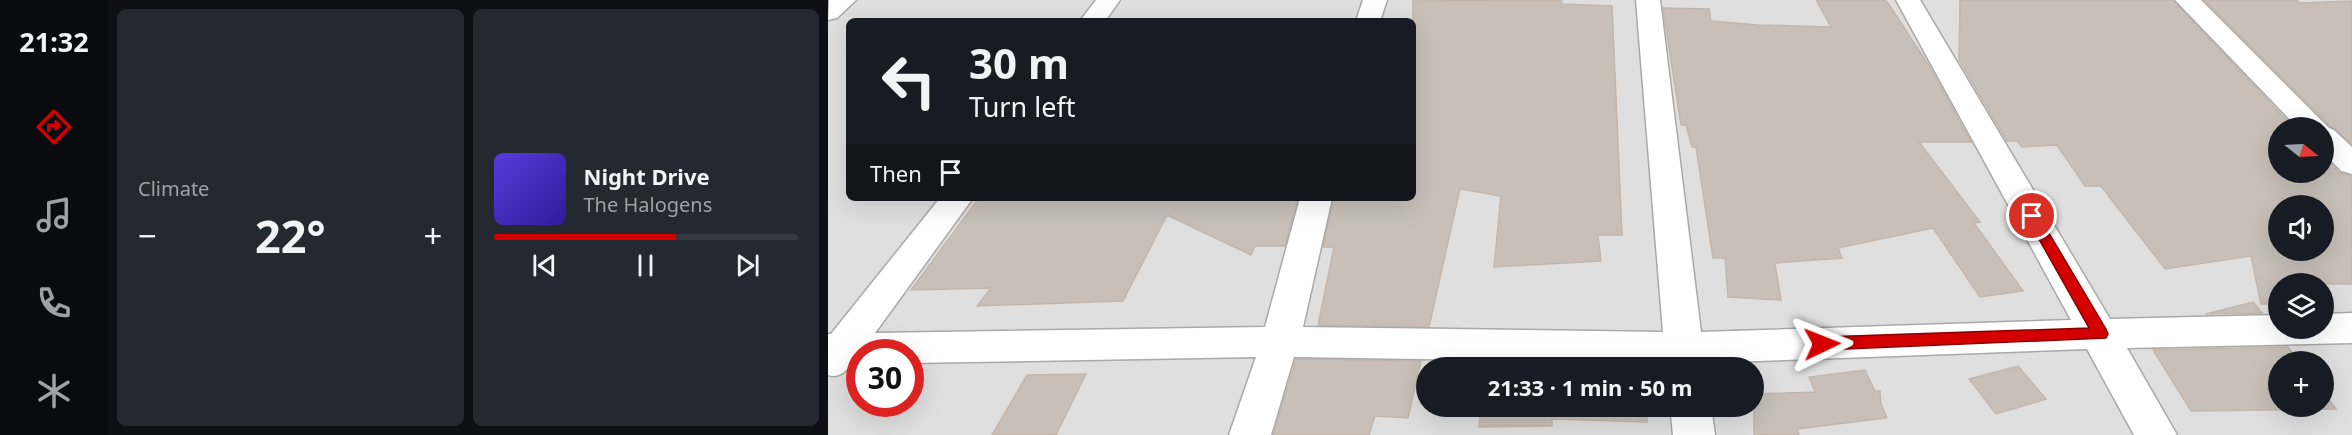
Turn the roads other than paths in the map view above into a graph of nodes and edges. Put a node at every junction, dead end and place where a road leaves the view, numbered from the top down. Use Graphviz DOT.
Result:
graph roads {
  1 [pos="844,0"];
  2 [pos="1108,0"];
  3 [pos="1375,0"];
  4 [pos="1648,0"];
  5 [pos="1908,0"];
  6 [pos="2187,0"];
  7 [pos="828,13"];
  8 [pos="1094,18"];
  9 [pos="1369,18"];
  10 [pos="2304,117"];
  11 [pos="2334,146"];
  12 [pos="2352,164"];
  13 [pos="955,201"];
  14 [pos="1315,201"];
  15 [pos="2352,328"];
  16 [pos="2100,334"];
  17 [pos="1280,342"];
  18 [pos="833,354"];
  19 [pos="1659,357"];
  20 [pos="1684,357"];
  21 [pos="1701,357"];
  22 [pos="1692,417"];
  23 [pos="1250,435"];
  24 [pos="1694,435"];
  25 [pos="2156,435"];
  1 -- 7 [label="street"];
  2 -- 8 [label="street"];
  3 -- 9 [label="street"];
  4 -- 20 [label="street"];
  5 -- 16 [label="street"];
  6 -- 10 [label="street"];
  11 -- 12 [label="street"];
  13 -- 18 [label="street"];
  14 -- 17 [label="street"];
  15 -- 16 [label="street"];
  16 -- 21 [label="street"];
  16 -- 25 [label="street"];
  17 -- 18 [label="street"];
  17 -- 19 [label="street"];
  17 -- 23 [label="street"];
  22 -- 24 [label="street"];
}
